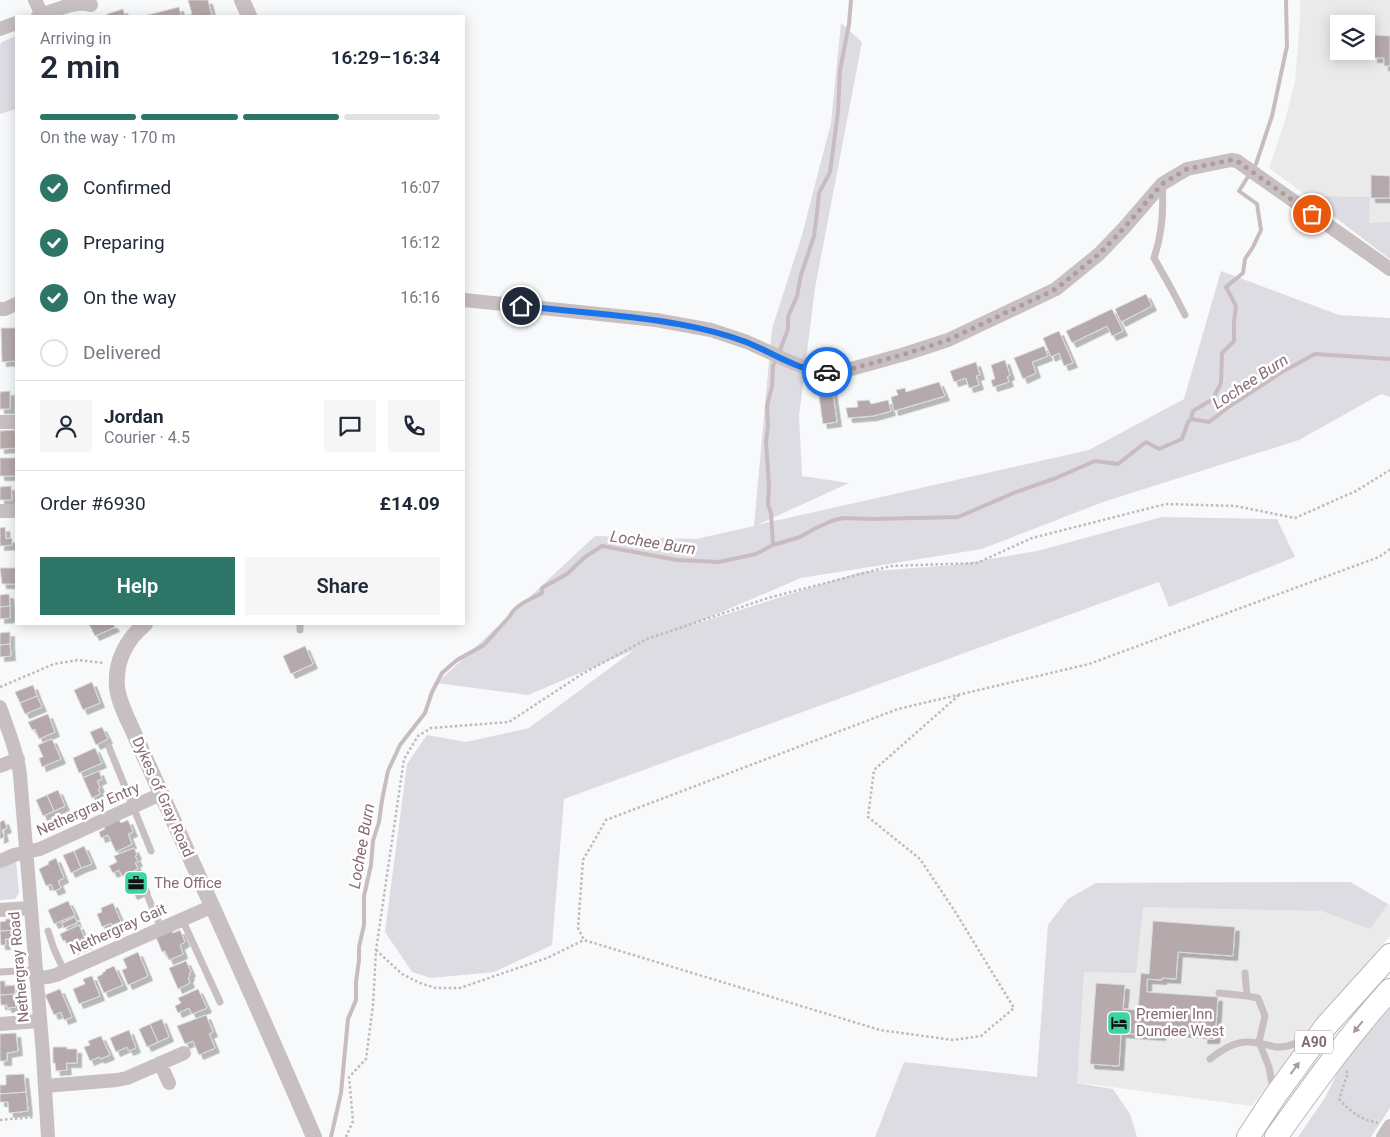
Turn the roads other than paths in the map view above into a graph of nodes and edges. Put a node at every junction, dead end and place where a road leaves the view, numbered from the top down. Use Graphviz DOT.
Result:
graph roads {
  1 [pos="35,0"];
  2 [pos="242,0"];
  3 [pos="95,7"];
  4 [pos="40,15"];
  5 [pos="43,15"];
  6 [pos="249,15"];
  7 [pos="15,23"];
  8 [pos="0,28"];
  9 [pos="1162,184"];
  10 [pos="1390,269"];
  11 [pos="465,300"];
  12 [pos="15,304"];
  13 [pos="0,309"];
  14 [pos="1185,315"];
  15 [pos="0,422"];
  16 [pos="15,422"];
  17 [pos="0,511"];
  18 [pos="15,511"];
  19 [pos="144,625"];
  20 [pos="0,707"];
  21 [pos="109,747"];
  22 [pos="18,759"];
  23 [pos="0,766"];
  24 [pos="161,794"];
  25 [pos="133,807"];
  26 [pos="151,851"];
  27 [pos="27,852"];
  28 [pos="0,861"];
  29 [pos="148,897"];
  30 [pos="213,906"];
  31 [pos="30,908"];
  32 [pos="0,910"];
  33 [pos="182,918"];
  34 [pos="161,928"];
  35 [pos="48,931"];
  36 [pos="1390,954"];
  37 [pos="64,971"];
  38 [pos="0,972"];
  39 [pos="1245,973"];
  40 [pos="36,974"];
  41 [pos="1390,990"];
  42 [pos="1218,993"];
  43 [pos="1248,996"];
  44 [pos="220,1002"];
  45 [pos="39,1021"];
  46 [pos="0,1024"];
  47 [pos="1326,1026"];
  48 [pos="1259,1042"];
  49 [pos="184,1053"];
  50 [pos="1210,1059"];
  51 [pos="160,1063"];
  52 [pos="169,1083"];
  53 [pos="45,1086"];
  54 [pos="1275,1096"];
  55 [pos="48,1137"];
  56 [pos="314,1137"];
  57 [pos="1248,1137"];
  58 [pos="1276,1137"];
  1 -- 4 [label="street"];
  2 -- 6 [label="street"];
  3 -- 5 [label="street"];
  7 -- 8 [label="street"];
  9 -- 10 [label="street"];
  9 -- 11 [label="street"];
  9 -- 14 [label="lane"];
  12 -- 13 [label="street"];
  15 -- 16 [label="street"];
  17 -- 18 [label="street"];
  19 -- 24 [label="street, Dykes of Gray Road"];
  20 -- 22 [label="street, Nethergray Road"];
  21 -- 25 [label="lane"];
  22 -- 23 [label="street"];
  22 -- 27 [label="street, Nethergray Road"];
  24 -- 25 [label="street, Nethergray Entry"];
  24 -- 30 [label="street, Dykes of Gray Road"];
  25 -- 26 [label="lane"];
  25 -- 27 [label="street, Nethergray Entry"];
  27 -- 28 [label="street, Nethergray Entry"];
  27 -- 31 [label="street, Nethergray Road"];
  29 -- 34 [label="lane"];
  30 -- 33 [label="street, Nethergray Gait"];
  30 -- 56 [label="street, Dykes of Gray Road"];
  31 -- 32 [label="street"];
  31 -- 40 [label="street, Nethergray Road"];
  33 -- 34 [label="street, Nethergray Gait"];
  33 -- 44 [label="lane"];
  34 -- 37 [label="street, Nethergray Gait"];
  35 -- 37 [label="lane"];
  36 -- 47 [label="highway, A90"];
  37 -- 40 [label="street, Nethergray Gait"];
  38 -- 40 [label="lane"];
  39 -- 43 [label="lane"];
  40 -- 45 [label="street, Nethergray Road"];
  41 -- 58 [label="highway, A90, one-way"];
  42 -- 43 [label="lane"];
  43 -- 48 [label="lane"];
  45 -- 46 [label="street"];
  45 -- 53 [label="street, Nethergray Road"];
  47 -- 48 [label="lane"];
  54 -- 47 [label="highway, A90, one-way"];
  48 -- 50 [label="lane"];
  48 -- 54 [label="lane"];
  49 -- 51 [label="street"];
  51 -- 52 [label="street"];
  51 -- 53 [label="street"];
  53 -- 55 [label="street, Nethergray Road"];
  54 -- 57 [label="highway, A90"];
}
